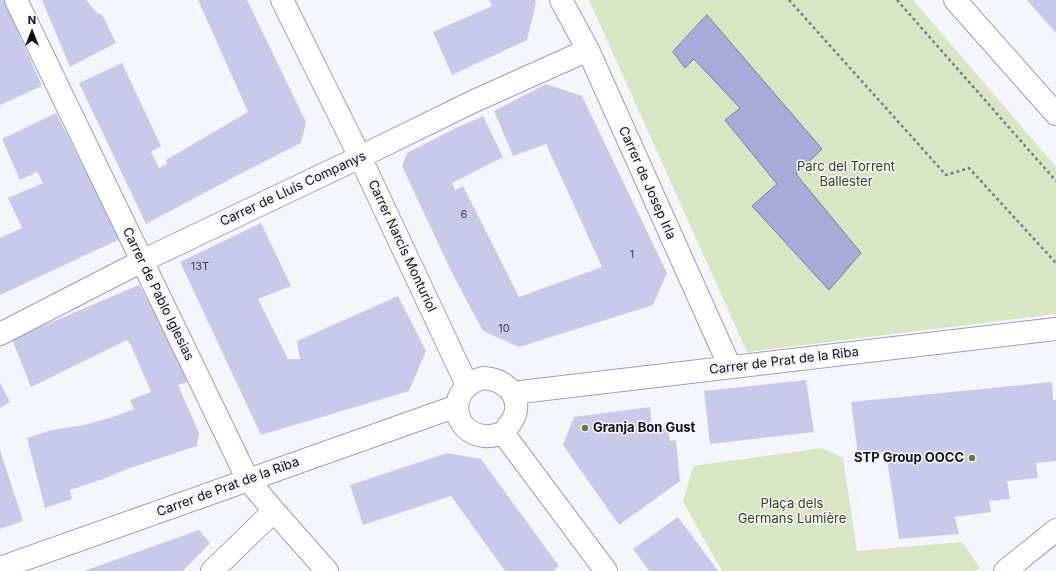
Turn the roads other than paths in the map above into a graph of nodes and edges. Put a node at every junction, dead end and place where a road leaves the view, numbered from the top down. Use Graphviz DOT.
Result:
graph roads {
  1 [pos="16,0"];
  2 [pos="282,0"];
  3 [pos="561,0"];
  4 [pos="955,0"];
  5 [pos="588,50"];
  6 [pos="1056,114"];
  7 [pos="360,157"];
  8 [pos="142,261"];
  9 [pos="1056,329"];
  10 [pos="0,334"];
  11 [pos="730,367"];
  12 [pos="467,385"];
  13 [pos="512,393"];
  14 [pos="457,406"];
  15 [pos="502,433"];
  16 [pos="248,480"];
  17 [pos="274,511"];
  18 [pos="1056,530"];
  19 [pos="0,568"];
  20 [pos="212,571"];
  21 [pos="327,571"];
  22 [pos="606,571"];
  23 [pos="1005,571"];
  1 -- 8 [label="street, Carrer de Pablo Iglesias"];
  2 -- 7 [label="street, Carrer Narcís Monturiol"];
  3 -- 5 [label="street, Carrer de Josep Irla"];
  4 -- 6 [label="street"];
  5 -- 7 [label="street, Carrer de Lluís Companys"];
  5 -- 11 [label="street, Carrer de Josep Irla"];
  7 -- 8 [label="street, Carrer de Lluís Companys"];
  7 -- 12 [label="street, Carrer Narcís Monturiol"];
  8 -- 10 [label="street, Carrer de Lluís Companys"];
  8 -- 16 [label="street, Carrer de Pablo Iglesias"];
  9 -- 11 [label="street, Carrer de Prat de la Riba"];
  11 -- 13 [label="street, Carrer de Prat de la Riba"];
  12 -- 13 [label="street"];
  12 -- 14 [label="street"];
  13 -- 15 [label="street"];
  14 -- 15 [label="street"];
  14 -- 16 [label="street, Carrer de Prat de la Riba"];
  15 -- 22 [label="street"];
  16 -- 17 [label="street, Carrer de Pablo Iglesias"];
  16 -- 19 [label="street, Carrer de Prat de la Riba"];
  17 -- 20 [label="street"];
  17 -- 21 [label="street, Carrer de Pablo Iglesias"];
  18 -- 23 [label="street"];
}
